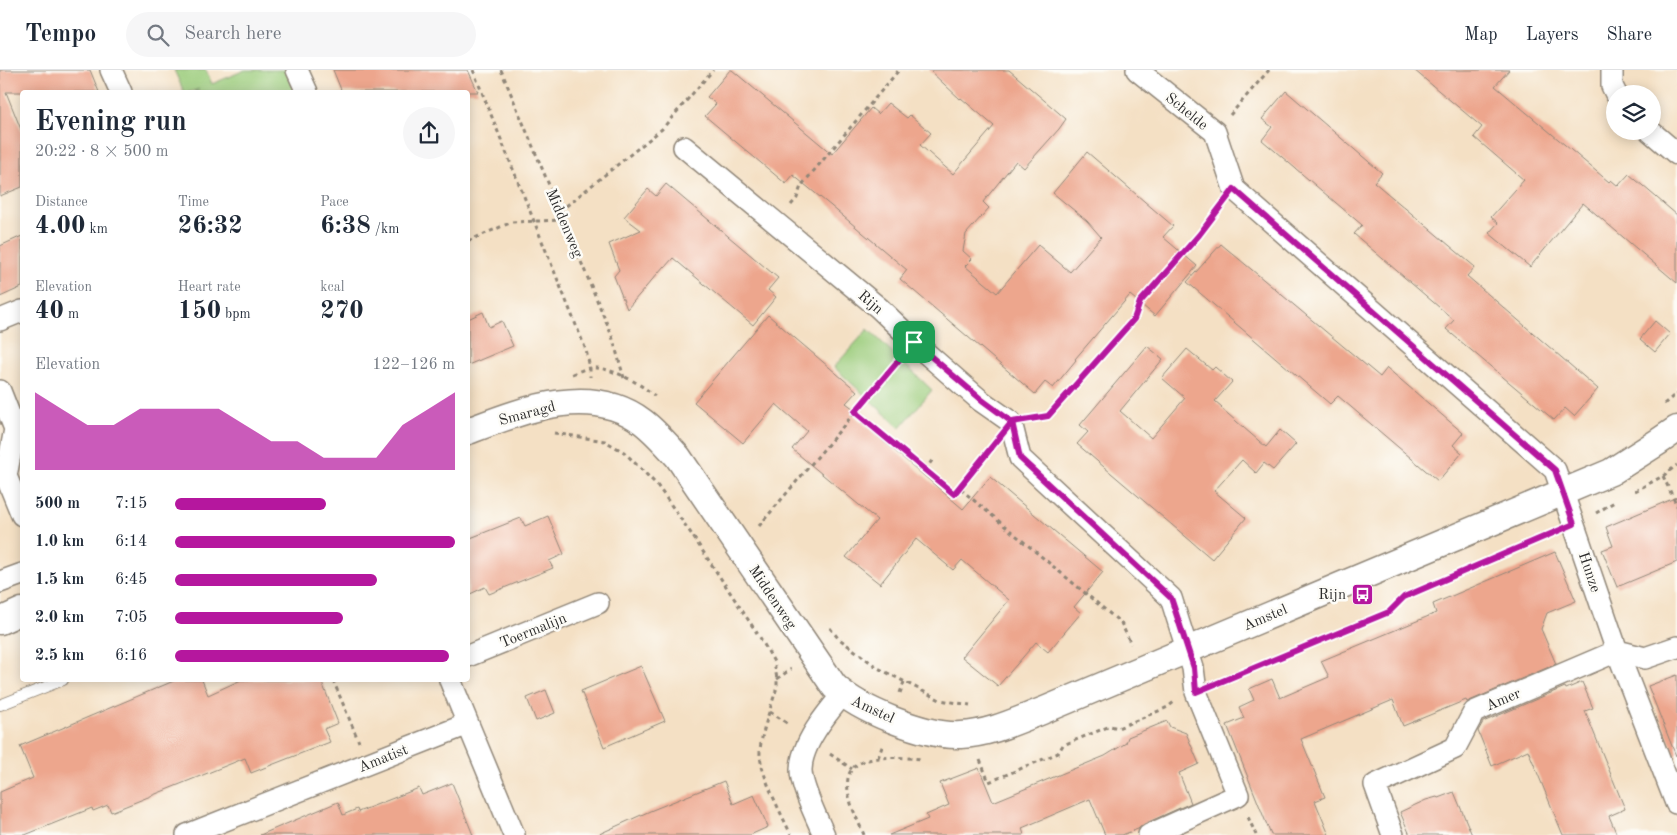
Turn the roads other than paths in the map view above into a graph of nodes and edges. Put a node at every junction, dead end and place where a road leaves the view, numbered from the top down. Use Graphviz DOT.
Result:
graph roads {
  1 [pos="111,70"];
  2 [pos="298,70"];
  3 [pos="1136,70"];
  4 [pos="1612,70"];
  5 [pos="1612,85"];
  6 [pos="120,90"];
  7 [pos="306,90"];
  8 [pos="1661,140"];
  9 [pos="684,147"];
  10 [pos="1677,154"];
  11 [pos="20,312"];
  12 [pos="0,320"];
  13 [pos="0,390"];
  14 [pos="589,402"];
  15 [pos="1677,429"];
  16 [pos="470,430"];
  17 [pos="1562,493"];
  18 [pos="20,510"];
  19 [pos="20,575"];
  20 [pos="0,582"];
  21 [pos="598,604"];
  22 [pos="20,612"];
  23 [pos="0,621"];
  24 [pos="1677,647"];
  25 [pos="1188,650"];
  26 [pos="1617,651"];
  27 [pos="470,655"];
  28 [pos="58,682"];
  29 [pos="451,682"];
  30 [pos="842,694"];
  31 [pos="0,705"];
  32 [pos="468,724"];
  33 [pos="1677,803"];
  34 [pos="187,835"];
  35 [pos="514,835"];
  36 [pos="824,835"];
  37 [pos="1149,835"];
  38 [pos="1393,835"];
  1 -- 6 [label="street"];
  2 -- 7 [label="street"];
  3 -- 17 [label="street, Schelde"];
  4 -- 5 [label="street"];
  8 -- 10 [label="street"];
  9 -- 25 [label="street, Rijn"];
  11 -- 12 [label="street"];
  13 -- 18 [label="street"];
  14 -- 16 [label="street, Smaragd"];
  14 -- 30 [label="street, Middenweg"];
  15 -- 17 [label="street, Amstel"];
  17 -- 25 [label="street, Amstel"];
  17 -- 26 [label="street, Hunze"];
  19 -- 20 [label="street"];
  21 -- 27 [label="street, Toermalijn"];
  22 -- 23 [label="street"];
  24 -- 26 [label="street"];
  25 -- 30 [label="street, Amstel"];
  25 -- 37 [label="street"];
  26 -- 33 [label="street, Hunze"];
  26 -- 38 [label="street, Amer"];
  28 -- 31 [label="lane"];
  29 -- 32 [label="street"];
  30 -- 36 [label="street"];
  32 -- 34 [label="street, Amatist"];
  32 -- 35 [label="street"];
}
